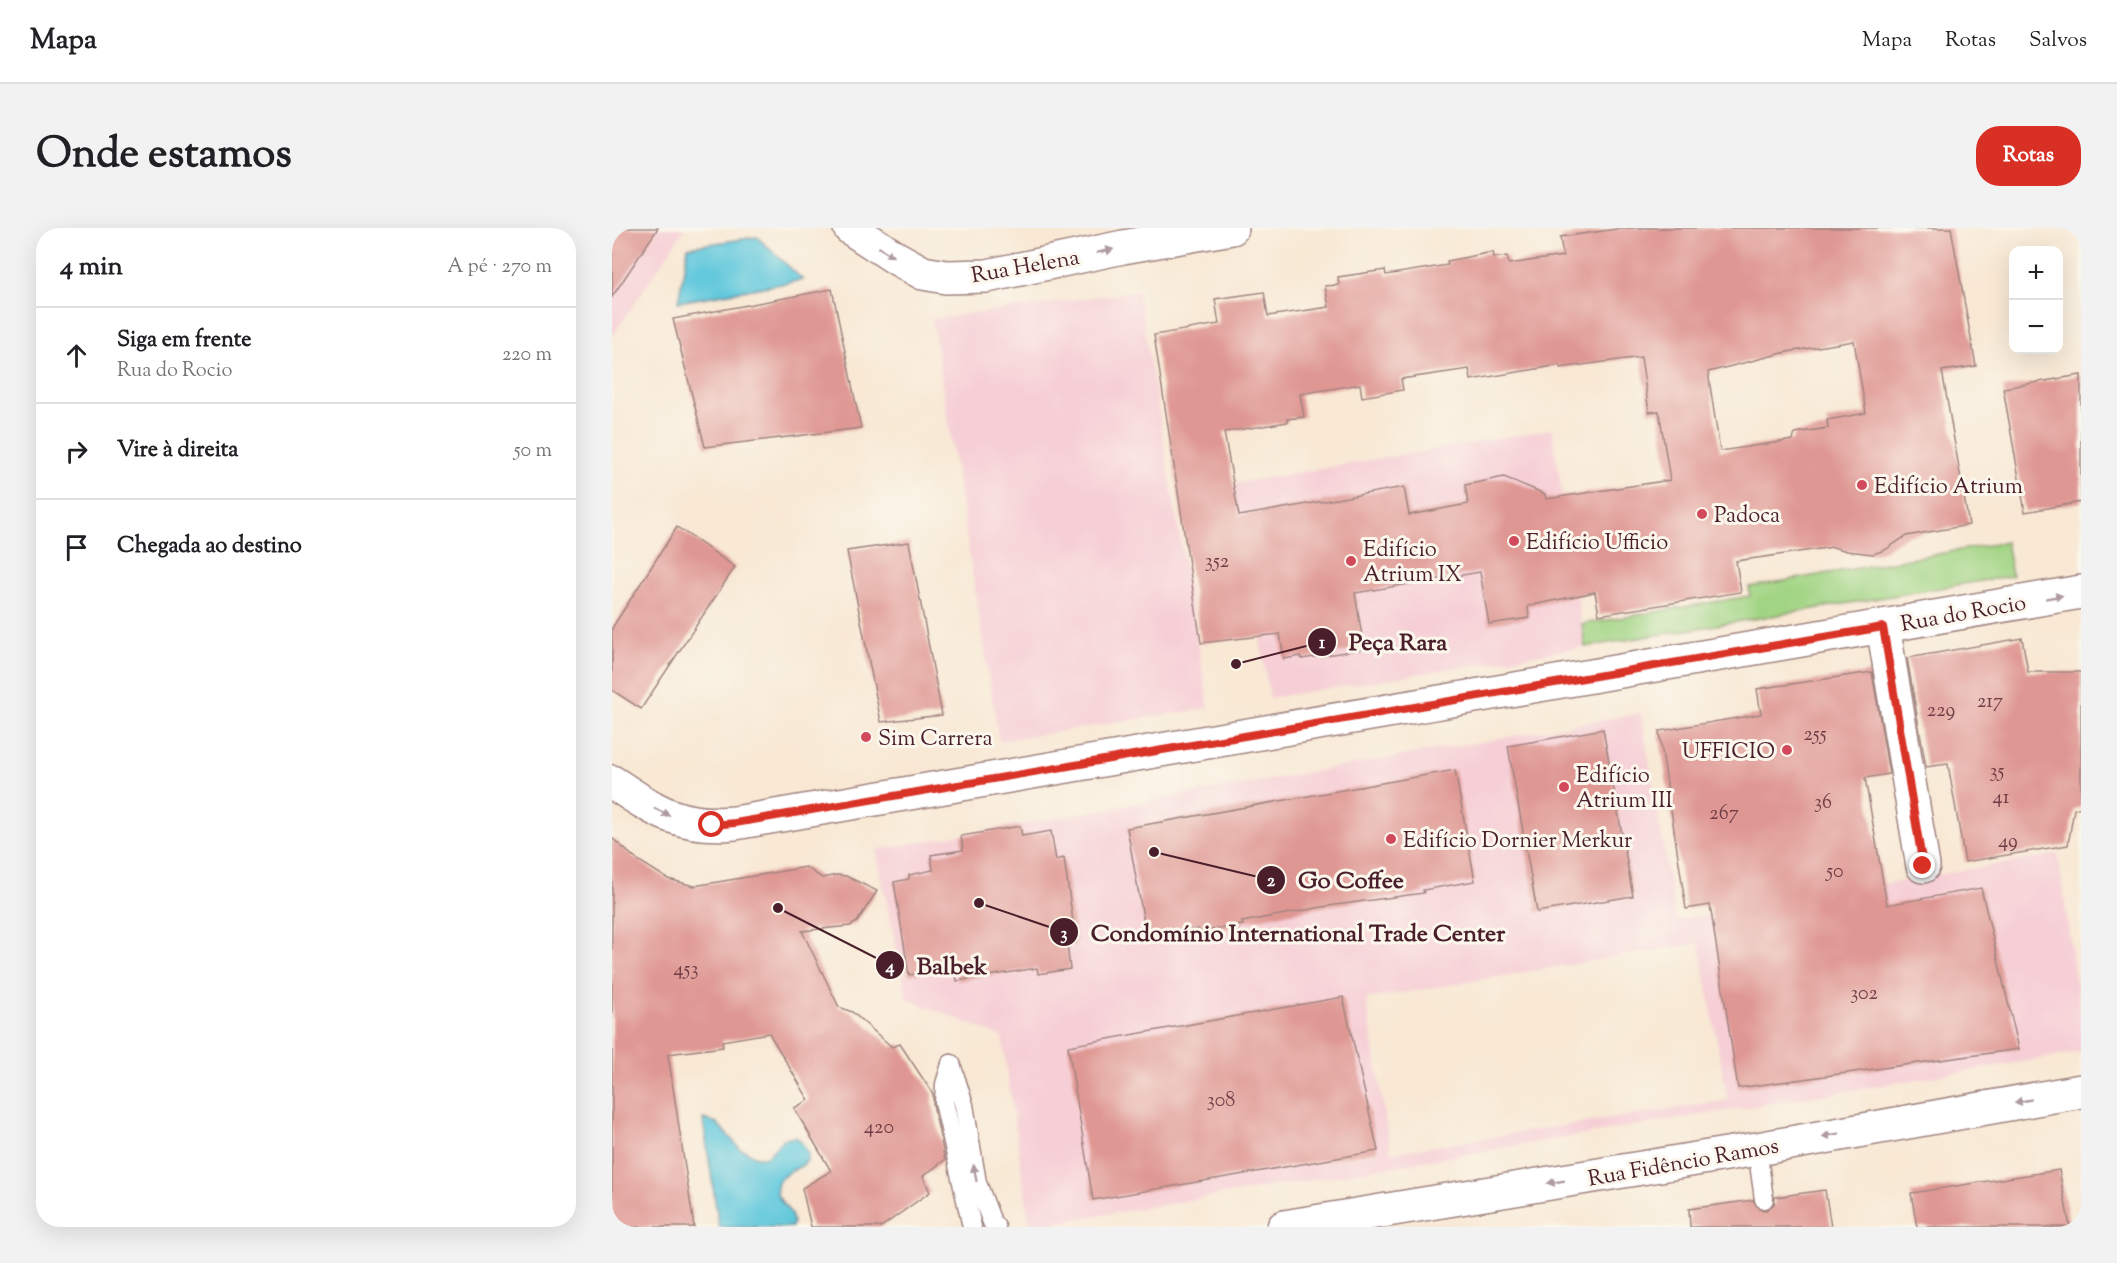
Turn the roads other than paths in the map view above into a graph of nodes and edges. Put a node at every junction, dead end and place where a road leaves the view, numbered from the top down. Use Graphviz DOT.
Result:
graph roads {
  1 [pos="850,228"];
  2 [pos="1232,228"];
  3 [pos="2081,592"];
  4 [pos="1883,627"];
  5 [pos="612,782"];
  6 [pos="1923,866"];
  7 [pos="2081,1091"];
  8 [pos="1756,1149"];
  9 [pos="1764,1199"];
  10 [pos="972,1227"];
  11 [pos="996,1227"];
  12 [pos="1284,1227"];
  1 -- 2 [label="street, Rua Helena, one-way"];
  4 -- 3 [label="street, Rua do Rocio, one-way"];
  5 -- 4 [label="street, Rua do Rocio, one-way"];
  4 -- 6 [label="street"];
  7 -- 8 [label="street, Rua Fidêncio Ramos, one-way"];
  8 -- 9 [label="lane"];
  8 -- 12 [label="street, Rua Fidêncio Ramos, one-way"];
  11 -- 10 [label="lane, one-way"];
}
